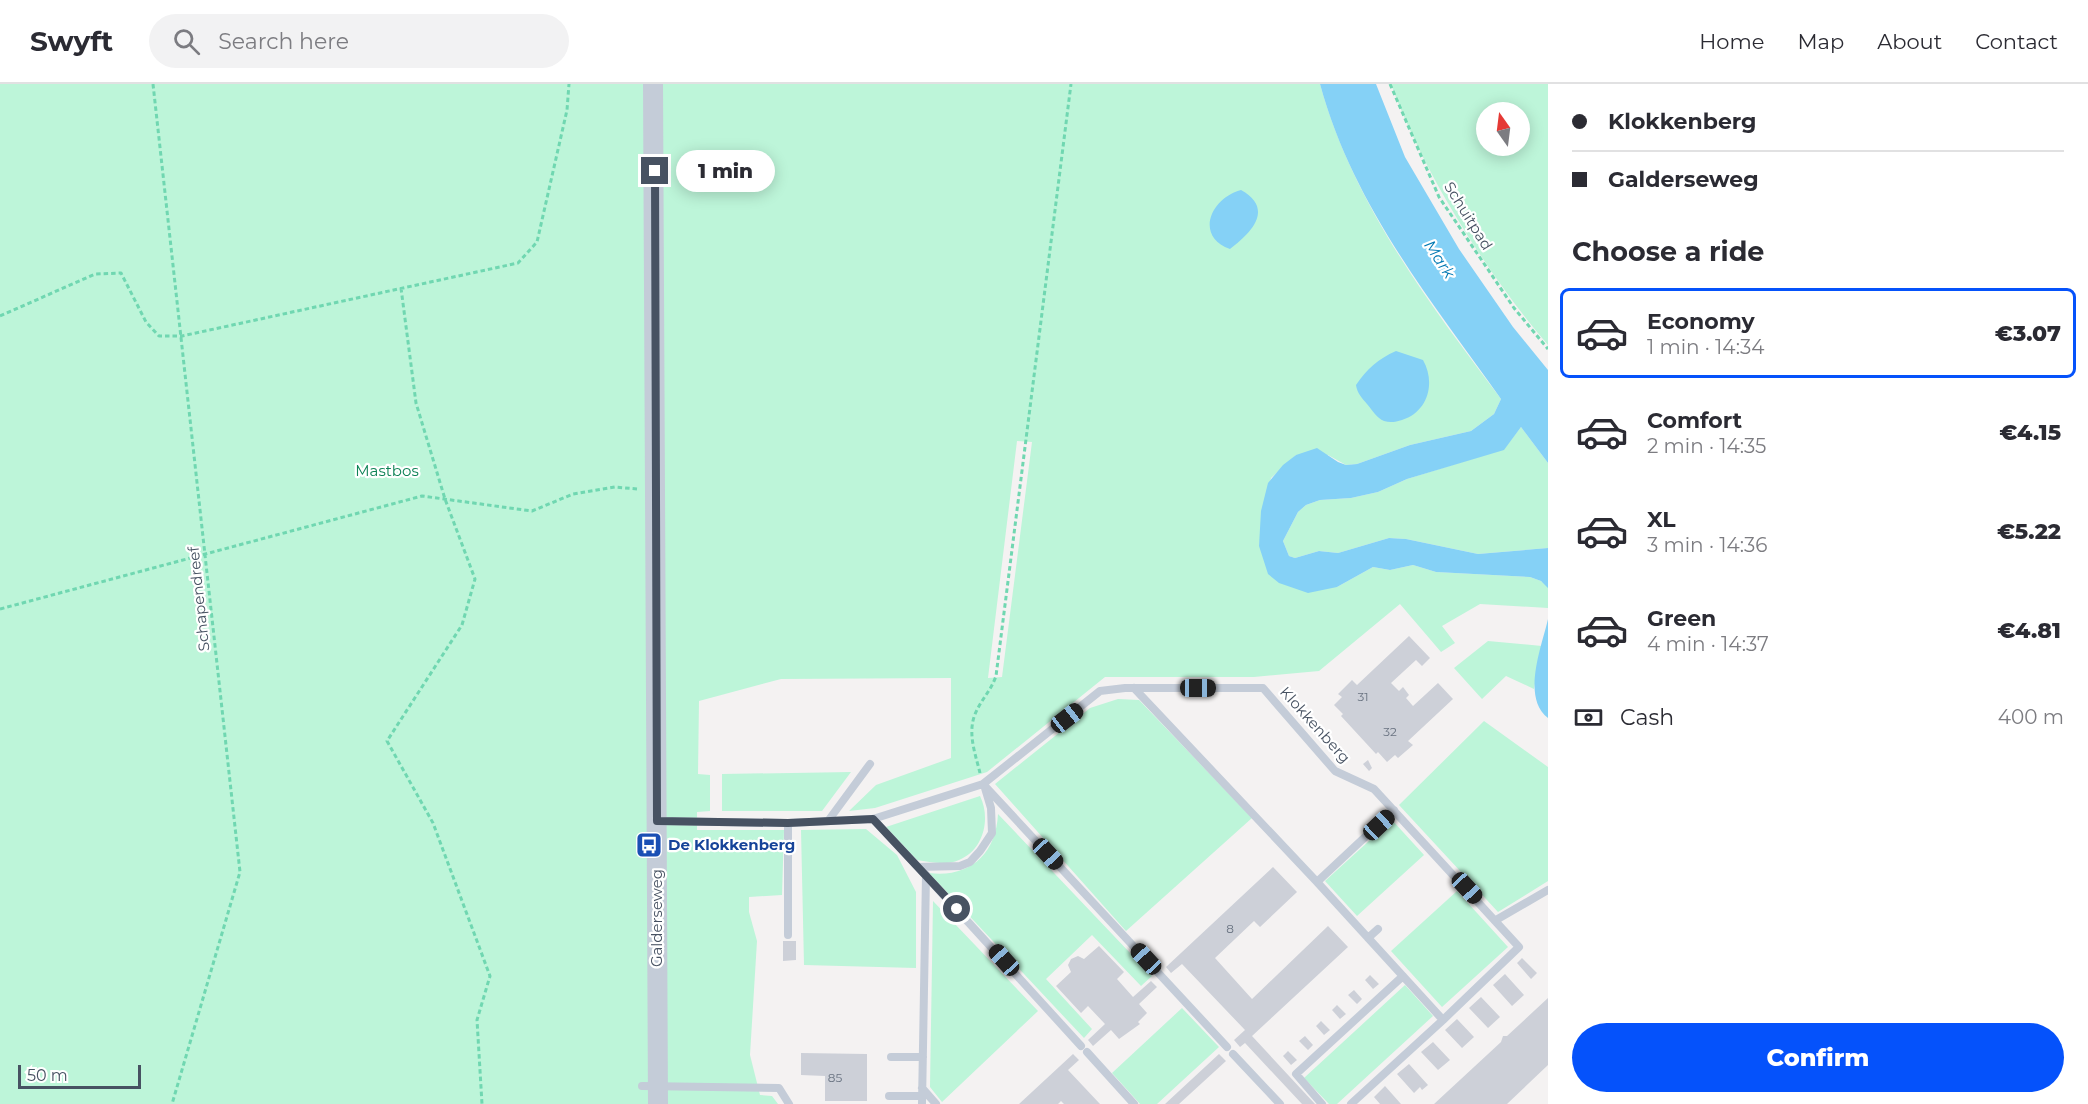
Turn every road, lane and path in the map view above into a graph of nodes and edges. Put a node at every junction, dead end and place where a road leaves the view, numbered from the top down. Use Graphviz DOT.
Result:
graph roads {
  1 [pos="153,84"];
  2 [pos="568,84"];
  3 [pos="653,84"];
  4 [pos="1071,84"];
  5 [pos="1390,84"];
  6 [pos="401,288"];
  7 [pos="0,316"];
  8 [pos="182,336"];
  9 [pos="1548,349"];
  10 [pos="654,489"];
  11 [pos="445,499"];
  12 [pos="206,553"];
  13 [pos="0,609"];
  14 [pos="1134,688"];
  15 [pos="870,764"];
  16 [pos="983,784"];
  17 [pos="1394,810"];
  18 [pos="873,819"];
  19 [pos="657,821"];
  20 [pos="828,821"];
  21 [pos="788,823"];
  22 [pos="918,867"];
  23 [pos="926,875"];
  24 [pos="1317,882"];
  25 [pos="1548,890"];
  26 [pos="1496,920"];
  27 [pos="1378,929"];
  28 [pos="788,935"];
  29 [pos="1368,938"];
  30 [pos="1403,976"];
  31 [pos="1443,1020"];
  32 [pos="1227,1047"];
  33 [pos="1233,1054"];
  34 [pos="891,1057"];
  35 [pos="923,1057"];
  36 [pos="652,1092"];
  37 [pos="889,1096"];
  38 [pos="922,1096"];
  39 [pos="172,1104"];
  40 [pos="482,1104"];
  41 [pos="789,1104"];
  42 [pos="936,1104"];
  43 [pos="1134,1104"];
  44 [pos="1280,1104"];
  45 [pos="1322,1104"];
  46 [pos="1351,1104"];
  1 -- 8 [label="path, Schapendreef"];
  2 -- 6 [label="path"];
  3 -- 10 [label="street, Galderseweg"];
  4 -- 16 [label="path"];
  5 -- 9 [label="path, Schuitpad"];
  6 -- 8 [label="path"];
  6 -- 11 [label="path"];
  7 -- 8 [label="path"];
  8 -- 12 [label="path, Schapendreef"];
  10 -- 11 [label="path"];
  10 -- 19 [label="street, Galderseweg"];
  11 -- 12 [label="path"];
  11 -- 40 [label="path"];
  12 -- 13 [label="path"];
  12 -- 39 [label="path, Schapendreef"];
  14 -- 16 [label="lane, Klokkenberg"];
  14 -- 17 [label="lane, Klokkenberg"];
  14 -- 24 [label="lane"];
  15 -- 20 [label="lane"];
  16 -- 18 [label="lane, Klokkenberg"];
  16 -- 22 [label="lane"];
  16 -- 32 [label="lane"];
  17 -- 24 [label="lane"];
  17 -- 26 [label="lane, Klokkenberg"];
  18 -- 20 [label="lane, Klokkenberg"];
  18 -- 22 [label="lane"];
  19 -- 21 [label="lane, Klokkenberg"];
  19 -- 36 [label="street, Galderseweg"];
  20 -- 21 [label="lane, Klokkenberg"];
  21 -- 28 [label="lane"];
  22 -- 23 [label="lane"];
  23 -- 35 [label="lane"];
  23 -- 43 [label="lane"];
  24 -- 29 [label="lane"];
  25 -- 26 [label="lane"];
  26 -- 31 [label="lane, Klokkenberg"];
  27 -- 29 [label="lane"];
  29 -- 30 [label="lane"];
  30 -- 31 [label="lane"];
  30 -- 45 [label="lane"];
  31 -- 46 [label="lane, Klokkenberg"];
  33 -- 44 [label="lane"];
  34 -- 35 [label="lane"];
  35 -- 38 [label="lane"];
  36 -- 41 [label="lane"];
  37 -- 38 [label="lane"];
  38 -- 42 [label="lane"];
}
